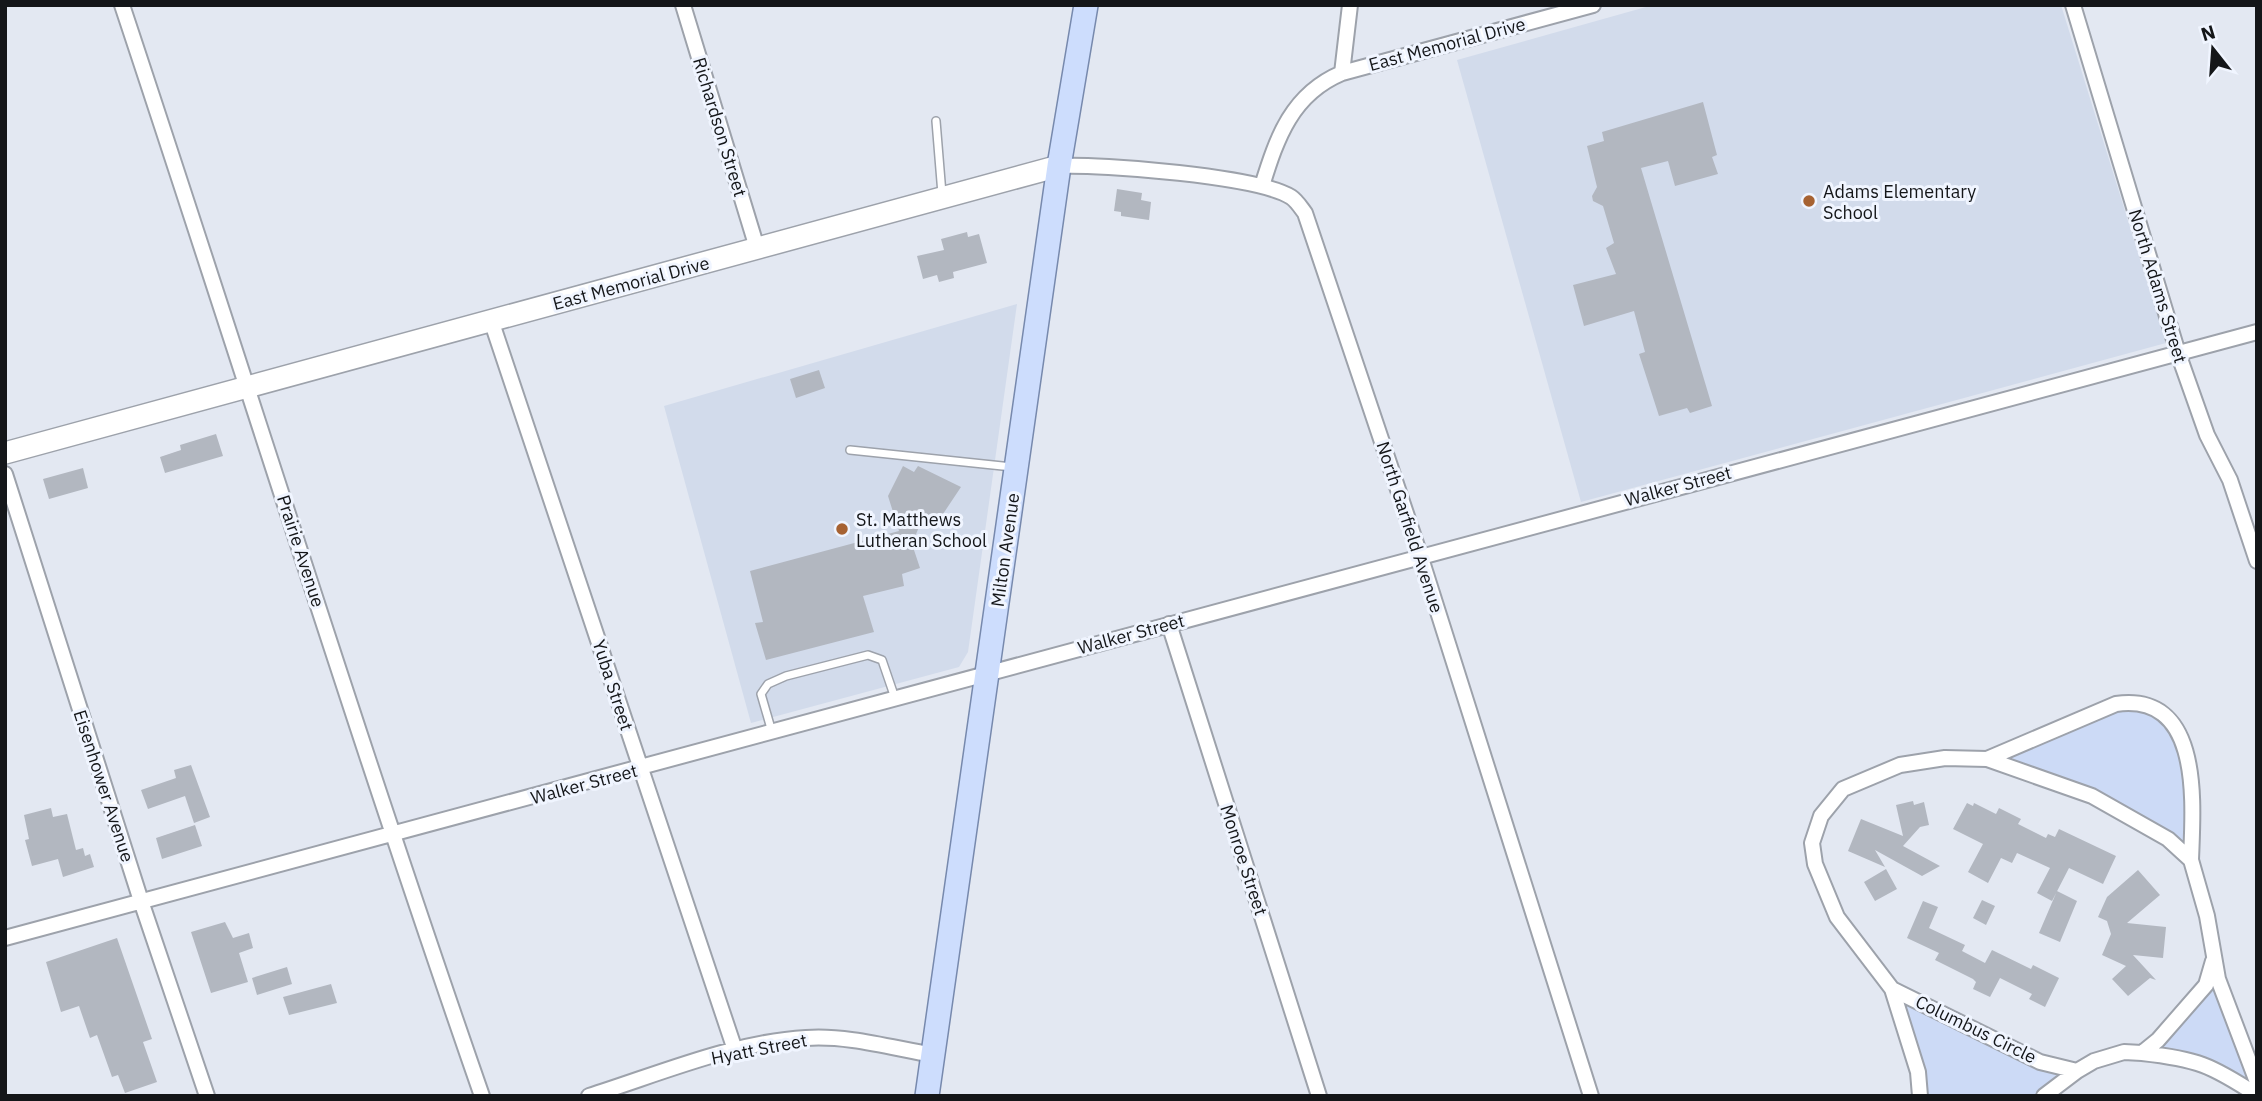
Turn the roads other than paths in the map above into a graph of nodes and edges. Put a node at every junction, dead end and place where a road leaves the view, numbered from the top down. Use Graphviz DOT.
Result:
graph roads {
  1 [pos="122,5"];
  2 [pos="683,5"];
  3 [pos="1086,5"];
  4 [pos="1350,5"];
  5 [pos="1593,5"];
  6 [pos="2073,5"];
  7 [pos="1342,73"];
  8 [pos="936,121"];
  9 [pos="1059,166"];
  10 [pos="1262,186"];
  11 [pos="942,198"];
  12 [pos="757,248"];
  13 [pos="491,320"];
  14 [pos="2257,332"];
  15 [pos="2178,353"];
  16 [pos="249,387"];
  17 [pos="850,450"];
  18 [pos="5,453"];
  19 [pos="1016,467"];
  20 [pos="5,474"];
  21 [pos="1420,555"];
  22 [pos="2257,561"];
  23 [pos="1169,624"];
  24 [pos="987,673"];
  25 [pos="895,698"];
  26 [pos="772,732"];
  27 [pos="1987,759"];
  28 [pos="641,769"];
  29 [pos="391,835"];
  30 [pos="2191,860"];
  31 [pos="141,901"];
  32 [pos="5,938"];
  33 [pos="2214,956"];
  34 [pos="1892,989"];
  35 [pos="735,1050"];
  36 [pos="2142,1053"];
  37 [pos="934,1055"];
  38 [pos="2077,1071"];
  39 [pos="2257,1082"];
  40 [pos="2257,1095"];
  41 [pos="207,1096"];
  42 [pos="482,1096"];
  43 [pos="589,1096"];
  44 [pos="927,1096"];
  45 [pos="1319,1096"];
  46 [pos="1591,1096"];
  47 [pos="1920,1096"];
  48 [pos="2044,1096"];
  1 -- 16 [label="street, Prairie Avenue"];
  2 -- 12 [label="street, Richardson Street"];
  3 -- 9 [label="main road, Milton Avenue"];
  4 -- 7 [label="street"];
  5 -- 7 [label="street, East Memorial Drive"];
  6 -- 15 [label="street, North Adams Street"];
  7 -- 10 [label="street"];
  8 -- 11 [label="lane"];
  9 -- 10 [label="street, East Memorial Drive"];
  9 -- 11 [label="main road, East Memorial Drive"];
  9 -- 19 [label="main road, Milton Avenue"];
  10 -- 21 [label="street, North Garfield Avenue"];
  11 -- 12 [label="main road, East Memorial Drive"];
  12 -- 13 [label="main road, East Memorial Drive"];
  13 -- 16 [label="main road, East Memorial Drive"];
  13 -- 28 [label="street, Yuba Street"];
  14 -- 15 [label="street, Walker Street"];
  15 -- 21 [label="street, Walker Street"];
  15 -- 22 [label="street, North Adams Street"];
  16 -- 18 [label="main road, East Memorial Drive"];
  16 -- 29 [label="street, Prairie Avenue"];
  17 -- 19 [label="lane"];
  19 -- 24 [label="main road, Milton Avenue"];
  20 -- 31 [label="street, Eisenhower Avenue"];
  21 -- 23 [label="street, Walker Street"];
  21 -- 46 [label="street, North Garfield Avenue"];
  23 -- 24 [label="street, Walker Street"];
  23 -- 45 [label="street, Monroe Street"];
  24 -- 25 [label="street, Walker Street"];
  24 -- 37 [label="main road, Milton Avenue"];
  25 -- 26 [label="street, Walker Street"];
  25 -- 26 [label="lane"];
  26 -- 28 [label="street, Walker Street"];
  27 -- 30 [label="street, Columbus Circle"];
  27 -- 30 [label="street, Columbus Circle"];
  27 -- 34 [label="street, Columbus Circle"];
  28 -- 29 [label="street, Walker Street"];
  28 -- 35 [label="street, Yuba Street"];
  29 -- 31 [label="street, Walker Street"];
  29 -- 42 [label="street, Prairie Avenue"];
  30 -- 33 [label="street, Columbus Circle"];
  31 -- 32 [label="street, Walker Street"];
  31 -- 41 [label="street, Eisenhower Avenue"];
  33 -- 36 [label="street"];
  33 -- 39 [label="street, Columbus Circle"];
  34 -- 38 [label="street, Columbus Circle"];
  34 -- 47 [label="street, Columbus Circle"];
  35 -- 37 [label="street, Hyatt Street"];
  35 -- 43 [label="street, Hyatt Street"];
  36 -- 38 [label="street"];
  36 -- 40 [label="street"];
  37 -- 44 [label="main road, Milton Avenue"];
  38 -- 48 [label="street"];
}
